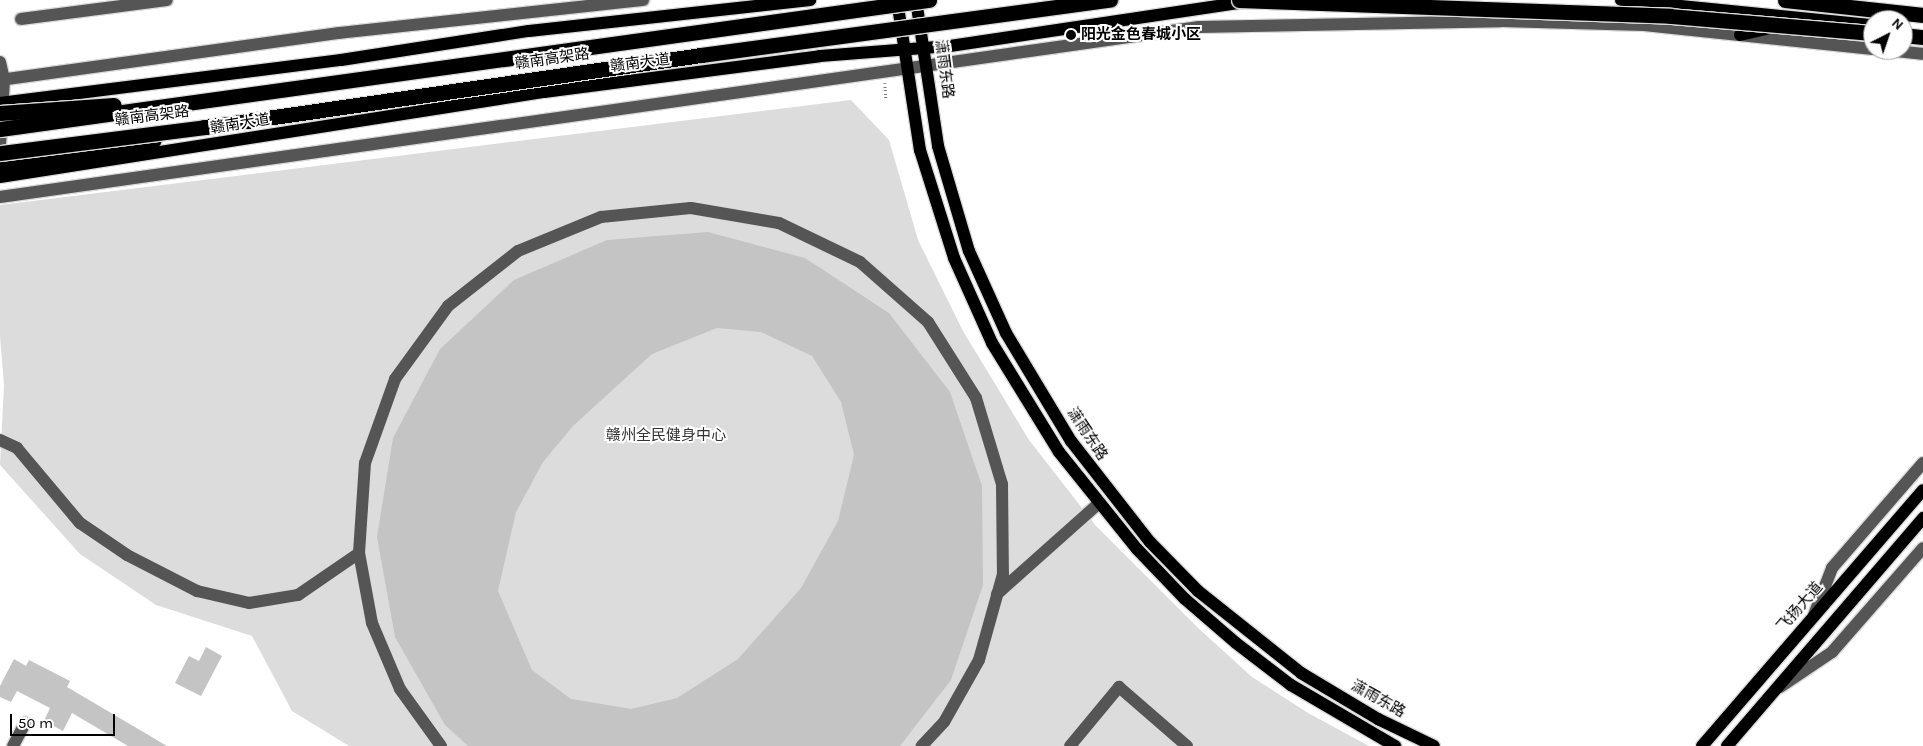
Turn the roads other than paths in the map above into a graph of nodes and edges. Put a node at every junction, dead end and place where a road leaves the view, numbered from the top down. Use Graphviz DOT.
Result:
graph roads {
  1 [pos="167,0"];
  2 [pos="643,0"];
  3 [pos="810,0"];
  4 [pos="897,0"];
  5 [pos="916,0"];
  6 [pos="930,0"];
  7 [pos="1110,0"];
  8 [pos="1239,0"];
  9 [pos="1257,0"];
  10 [pos="1621,0"];
  11 [pos="1785,0"];
  12 [pos="1923,15"];
  13 [pos="1809,18"];
  14 [pos="21,19"];
  15 [pos="1863,24"];
  16 [pos="1863,32"];
  17 [pos="1740,35"];
  18 [pos="926,47"];
  19 [pos="1863,48"];
  20 [pos="905,51"];
  21 [pos="0,62"];
  22 [pos="926,65"];
  23 [pos="909,67"];
  24 [pos="2,80"];
  25 [pos="270,92"];
  26 [pos="1,106"];
  27 [pos="272,118"];
  28 [pos="0,128"];
  29 [pos="0,146"];
  30 [pos="0,152"];
  31 [pos="0,167"];
  32 [pos="0,177"];
  33 [pos="0,197"];
  34 [pos="0,440"];
  35 [pos="1923,463"];
  36 [pos="1923,490"];
  37 [pos="1099,502"];
  38 [pos="1923,518"];
  39 [pos="1923,548"];
  40 [pos="359,553"];
  41 [pos="997,594"];
  42 [pos="1813,617"];
  43 [pos="1774,691"];
  44 [pos="26,723"];
  45 [pos="1730,744"];
  46 [pos="13,746"];
  47 [pos="441,746"];
  48 [pos="922,746"];
  49 [pos="1070,746"];
  50 [pos="1187,746"];
  51 [pos="1395,746"];
  52 [pos="1434,746"];
  53 [pos="1702,746"];
  1 -- 14 [label="street"];
  2 -- 24 [label="street"];
  3 -- 26 [label="main road"];
  4 -- 20 [label="main road, 潇雨东路"];
  5 -- 18 [label="main road, 潇雨东路"];
  6 -- 25 [label="highway, 赣南高架路, bridge"];
  7 -- 27 [label="highway, 赣南高架路, bridge"];
  8 -- 16 [label="highway, bridge"];
  9 -- 18 [label="main road, 赣南大道"];
  10 -- 13 [label="main road"];
  11 -- 12 [label="highway"];
  13 -- 15 [label="main road"];
  13 -- 17 [label="main road"];
  17 -- 19 [label="street"];
  17 -- 22 [label="street"];
  18 -- 20 [label="main road, 赣南大道"];
  18 -- 22 [label="main road, 潇雨东路"];
  20 -- 23 [label="main road, 潇雨东路"];
  20 -- 32 [label="main road, 赣南大道"];
  21 -- 24 [label="street"];
  22 -- 23 [label="street"];
  22 -- 52 [label="main road, 潇雨东路"];
  23 -- 33 [label="street"];
  23 -- 37 [label="main road, 潇雨东路"];
  24 -- 26 [label="street"];
  25 -- 26 [label="highway, bridge"];
  25 -- 28 [label="highway, 赣南高架路, bridge"];
  26 -- 29 [label="street"];
  27 -- 30 [label="highway, 赣南高架路, bridge"];
  27 -- 31 [label="highway, bridge"];
  34 -- 40 [label="street"];
  35 -- 42 [label="street"];
  36 -- 42 [label="main road, 飞扬大道"];
  37 -- 41 [label="street"];
  37 -- 51 [label="main road, 潇雨东路"];
  38 -- 43 [label="main road"];
  39 -- 43 [label="street"];
  40 -- 41 [label="street"];
  40 -- 47 [label="street"];
  41 -- 48 [label="street"];
  42 -- 53 [label="main road, 飞扬大道"];
  43 -- 45 [label="main road"];
  44 -- 46 [label="street"];
  49 -- 50 [label="street"];
}
